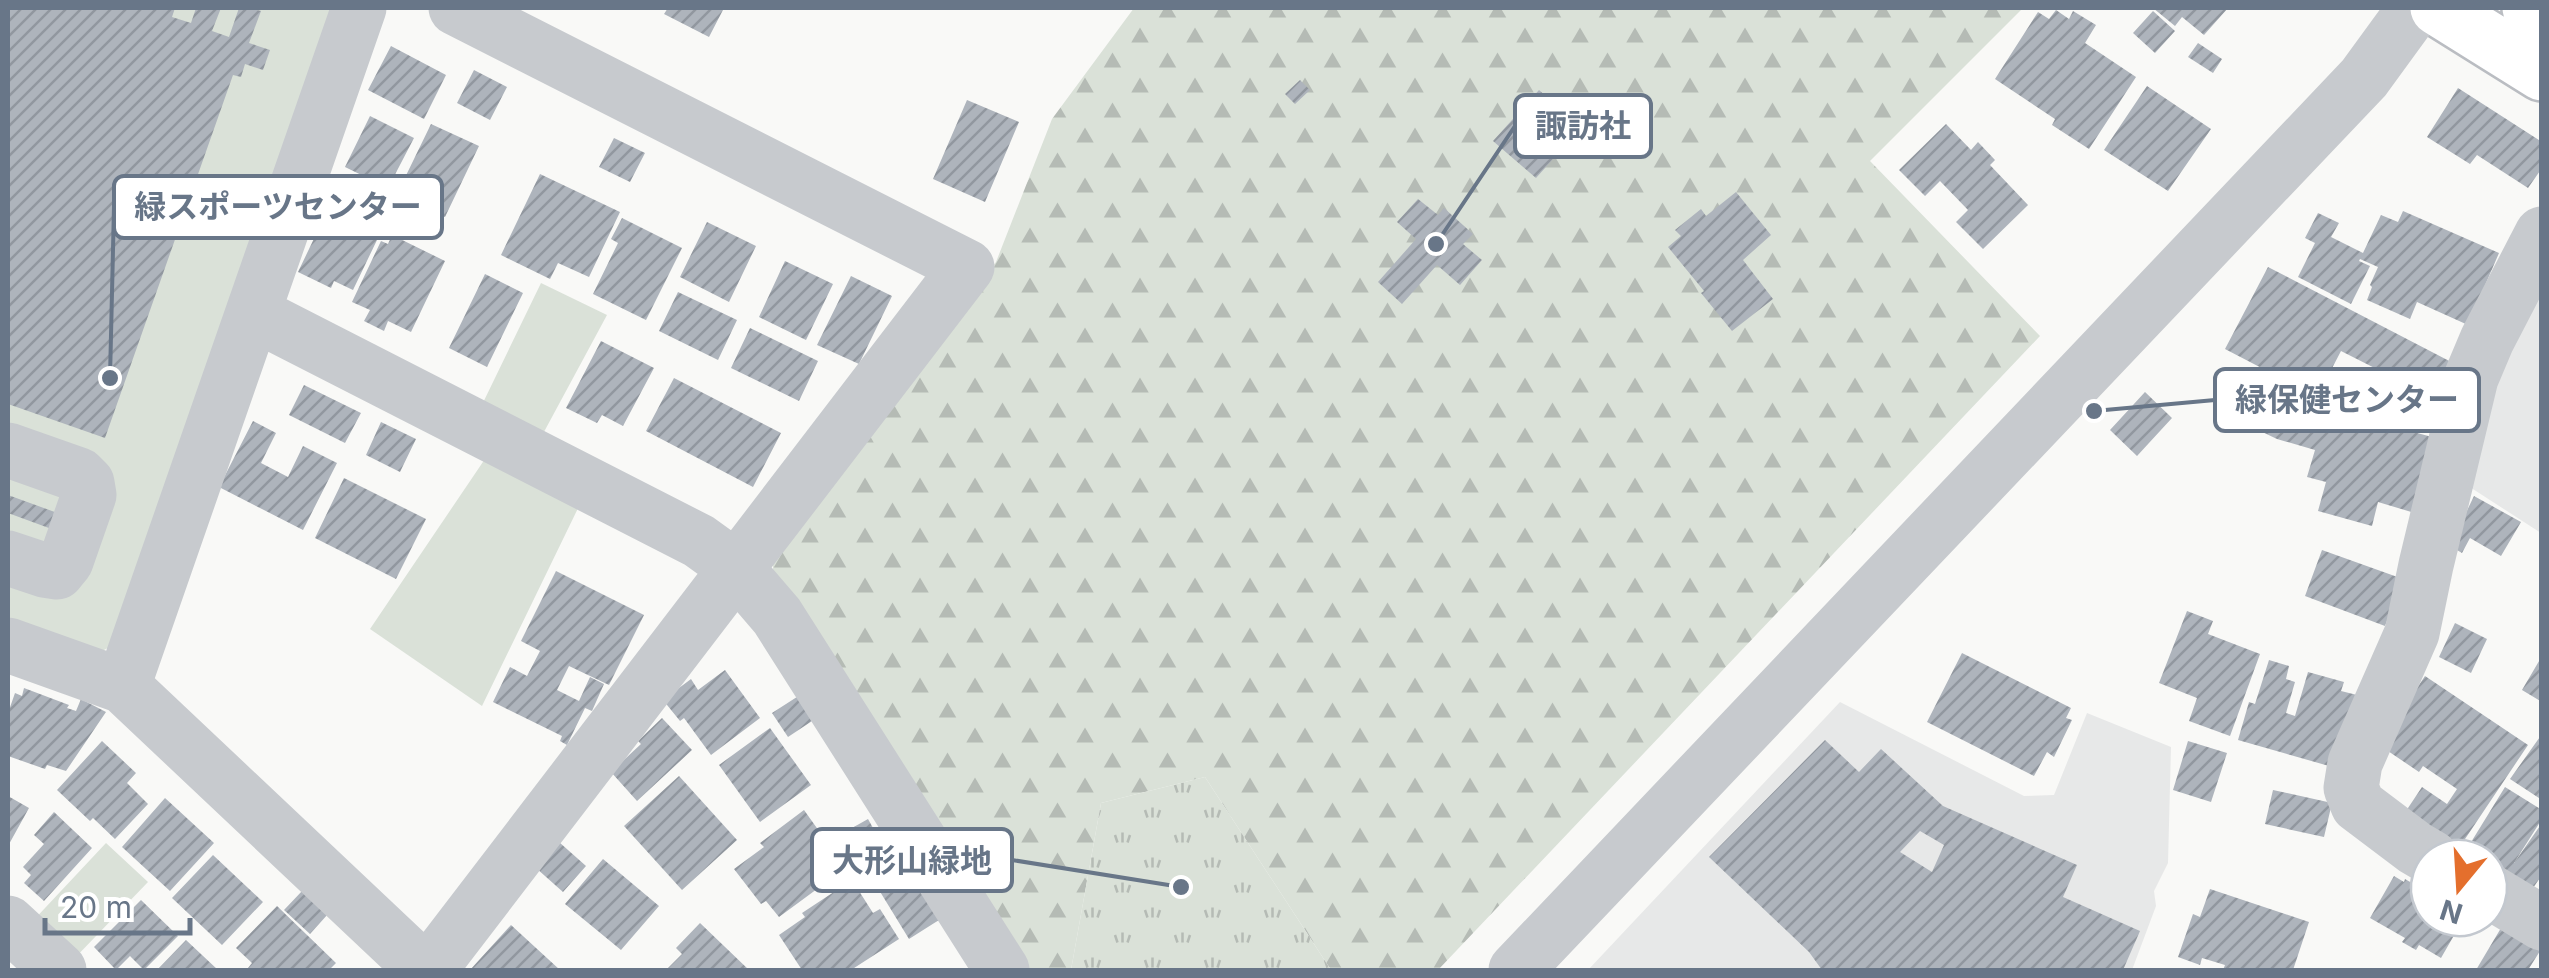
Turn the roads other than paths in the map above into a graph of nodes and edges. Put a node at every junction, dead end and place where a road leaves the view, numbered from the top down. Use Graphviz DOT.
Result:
graph roads {
  1 [pos="359,8"];
  2 [pos="456,8"];
  3 [pos="2415,8"];
  4 [pos="2438,8"];
  5 [pos="2530,8"];
  6 [pos="2542,14"];
  7 [pos="2542,74"];
  8 [pos="2542,234"];
  9 [pos="253,313"];
  10 [pos="8,450"];
  11 [pos="8,558"];
  12 [pos="736,567"];
  13 [pos="8,645"];
  14 [pos="123,686"];
  15 [pos="2409,843"];
  16 [pos="2509,903"];
  17 [pos="8,923"];
  18 [pos="2542,923"];
  19 [pos="1521,969"];
  20 [pos="58,970"];
  21 [pos="426,970"];
  22 [pos="1002,970"];
  1 -- 9 [label="street"];
  2 -- 12 [label="street"];
  3 -- 19 [label="street"];
  4 -- 7 [label="main road"];
  5 -- 6 [label="main road"];
  8 -- 15 [label="street"];
  9 -- 12 [label="street"];
  9 -- 14 [label="street"];
  10 -- 11 [label="street"];
  12 -- 21 [label="street"];
  12 -- 22 [label="street"];
  13 -- 14 [label="street"];
  14 -- 21 [label="street"];
  16 -- 18 [label="street"];
  17 -- 20 [label="street"];
}
